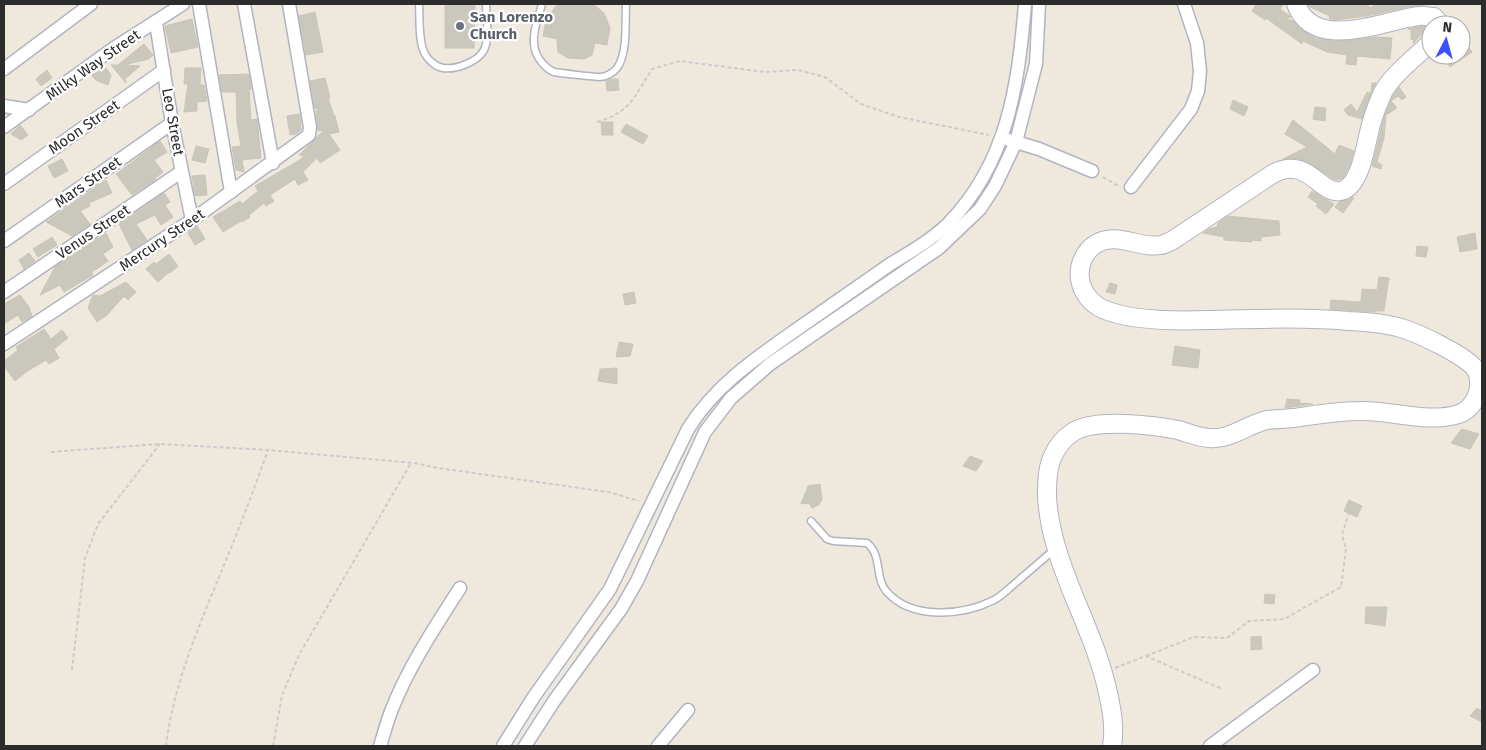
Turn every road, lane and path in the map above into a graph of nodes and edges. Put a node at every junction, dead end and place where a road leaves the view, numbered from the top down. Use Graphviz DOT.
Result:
graph roads {
  1 [pos="91,4"];
  2 [pos="184,4"];
  3 [pos="198,4"];
  4 [pos="244,4"];
  5 [pos="289,4"];
  6 [pos="419,4"];
  7 [pos="486,4"];
  8 [pos="542,4"];
  9 [pos="626,4"];
  10 [pos="1025,4"];
  11 [pos="1039,4"];
  12 [pos="1184,4"];
  13 [pos="1296,4"];
  14 [pos="1421,16"];
  15 [pos="156,23"];
  16 [pos="1421,52"];
  17 [pos="4,69"];
  18 [pos="164,70"];
  19 [pos="4,106"];
  20 [pos="29,110"];
  21 [pos="598,122"];
  22 [pos="172,124"];
  23 [pos="4,127"];
  24 [pos="1002,137"];
  25 [pos="1016,142"];
  26 [pos="273,163"];
  27 [pos="1092,171"];
  28 [pos="181,172"];
  29 [pos="4,184"];
  30 [pos="1132,187"];
  31 [pos="231,192"];
  32 [pos="192,220"];
  33 [pos="4,241"];
  34 [pos="893,263"];
  35 [pos="903,275"];
  36 [pos="4,292"];
  37 [pos="4,344"];
  38 [pos="762,354"];
  39 [pos="770,364"];
  40 [pos="160,444"];
  41 [pos="268,450"];
  42 [pos="51,452"];
  43 [pos="411,462"];
  44 [pos="650,505"];
  45 [pos="670,510"];
  46 [pos="1349,513"];
  47 [pos="812,521"];
  48 [pos="1057,548"];
  49 [pos="460,588"];
  50 [pos="1146,656"];
  51 [pos="72,670"];
  52 [pos="1313,670"];
  53 [pos="1104,672"];
  54 [pos="1222,689"];
  55 [pos="688,710"];
  56 [pos="166,746"];
  57 [pos="272,746"];
  58 [pos="380,746"];
  59 [pos="503,746"];
  60 [pos="525,746"];
  61 [pos="658,746"];
  62 [pos="1112,746"];
  63 [pos="1210,746"];
  1 -- 17 [label="street"];
  2 -- 15 [label="street, Milky Way Street"];
  3 -- 31 [label="street"];
  4 -- 26 [label="street"];
  5 -- 26 [label="street, Mercury Street"];
  6 -- 7 [label="lane"];
  8 -- 9 [label="lane"];
  10 -- 24 [label="street"];
  11 -- 25 [label="street"];
  12 -- 30 [label="street"];
  13 -- 14 [label="main road"];
  15 -- 18 [label="street, Leo Street"];
  15 -- 20 [label="street, Milky Way Street"];
  16 -- 48 [label="main road"];
  18 -- 22 [label="street, Leo Street"];
  18 -- 29 [label="street, Moon Street"];
  19 -- 20 [label="street"];
  20 -- 23 [label="street, Milky Way Street"];
  21 -- 24 [label="path"];
  22 -- 28 [label="street, Leo Street"];
  22 -- 33 [label="street, Mars Street"];
  24 -- 25 [label="street"];
  24 -- 34 [label="street"];
  25 -- 27 [label="street"];
  25 -- 35 [label="street"];
  26 -- 31 [label="street, Mercury Street"];
  27 -- 30 [label="path"];
  28 -- 32 [label="street, Leo Street"];
  28 -- 36 [label="street, Venus Street"];
  31 -- 32 [label="street, Mercury Street"];
  32 -- 37 [label="street, Mercury Street"];
  34 -- 35 [label="street"];
  34 -- 38 [label="street"];
  35 -- 39 [label="street"];
  38 -- 39 [label="street"];
  38 -- 44 [label="street"];
  39 -- 45 [label="street"];
  40 -- 41 [label="path"];
  40 -- 42 [label="path"];
  40 -- 51 [label="path"];
  41 -- 43 [label="path"];
  41 -- 56 [label="path"];
  43 -- 44 [label="path"];
  43 -- 57 [label="path"];
  44 -- 45 [label="street"];
  44 -- 59 [label="street"];
  45 -- 60 [label="street"];
  46 -- 50 [label="path"];
  47 -- 48 [label="lane"];
  48 -- 53 [label="main road"];
  49 -- 58 [label="street"];
  50 -- 53 [label="path"];
  50 -- 54 [label="path"];
  52 -- 63 [label="street"];
  53 -- 62 [label="main road"];
  55 -- 61 [label="street"];
}
